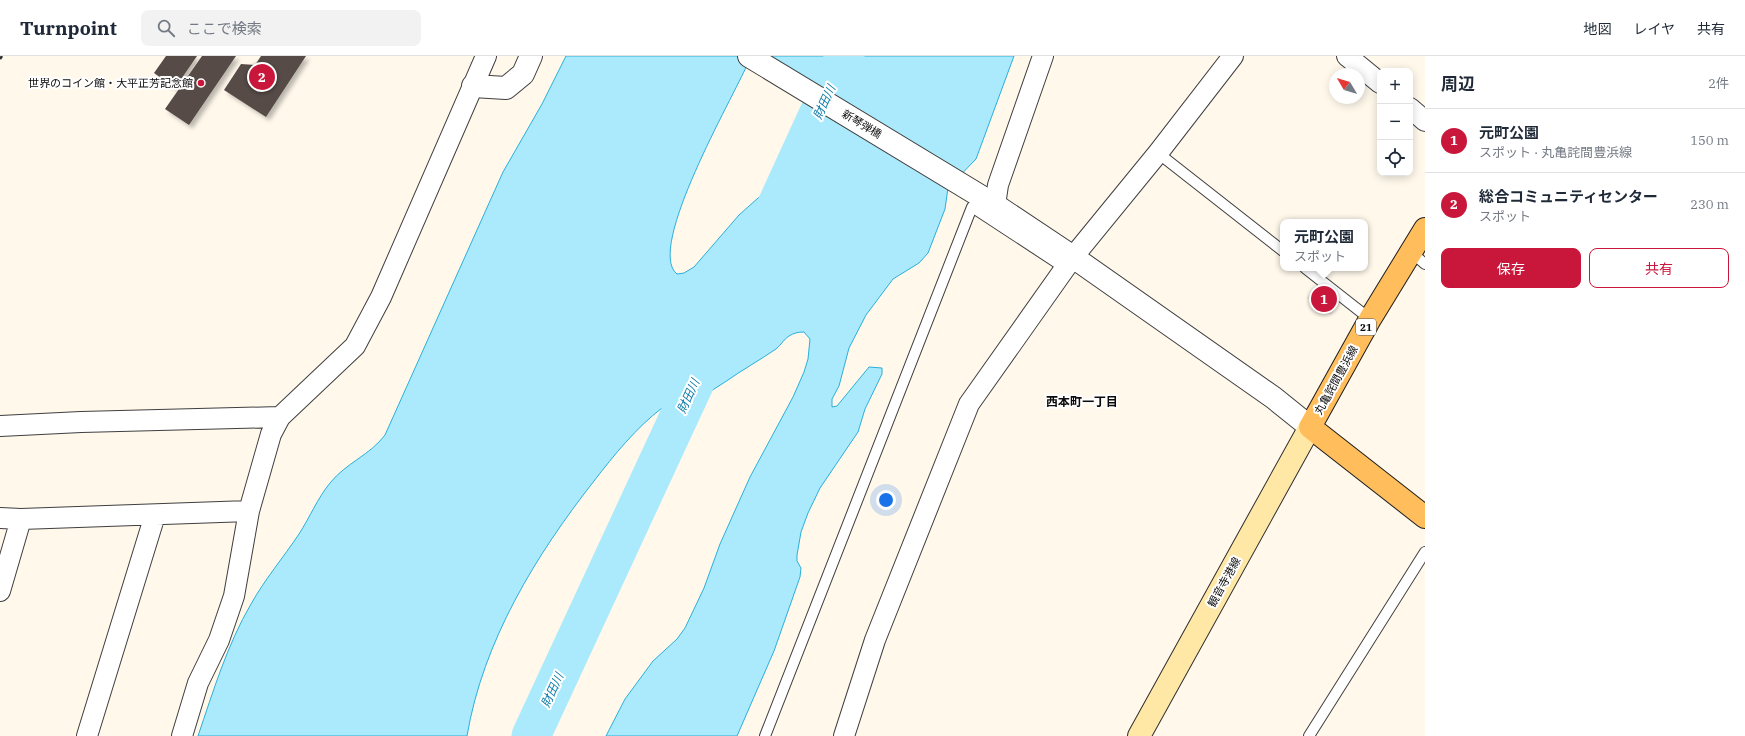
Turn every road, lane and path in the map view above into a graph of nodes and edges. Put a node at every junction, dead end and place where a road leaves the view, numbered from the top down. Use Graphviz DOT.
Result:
graph roads {
  1 [pos="2,56"];
  2 [pos="486,56"];
  3 [pos="531,56"];
  4 [pos="749,56"];
  5 [pos="1043,56"];
  6 [pos="1233,56"];
  7 [pos="1348,56"];
  8 [pos="0,59"];
  9 [pos="1377,80"];
  10 [pos="473,86"];
  11 [pos="1413,111"];
  12 [pos="1425,121"];
  13 [pos="1158,153"];
  14 [pos="995,205"];
  15 [pos="1425,229"];
  16 [pos="1280,249"];
  17 [pos="1417,258"];
  18 [pos="1069,262"];
  19 [pos="1309,271"];
  20 [pos="1370,319"];
  21 [pos="280,417"];
  22 [pos="0,426"];
  23 [pos="1310,427"];
  24 [pos="249,511"];
  25 [pos="155,515"];
  26 [pos="1425,517"];
  27 [pos="0,518"];
  28 [pos="21,519"];
  29 [pos="1425,552"];
  30 [pos="0,591"];
  31 [pos="87,736"];
  32 [pos="182,736"];
  33 [pos="765,736"];
  34 [pos="844,736"];
  35 [pos="1139,736"];
  36 [pos="1309,736"];
  1 -- 8 [label="path"];
  2 -- 10 [label="street"];
  3 -- 10 [label="street"];
  4 -- 14 [label="street, 新琴弾橋"];
  5 -- 14 [label="street"];
  6 -- 13 [label="street"];
  7 -- 9 [label="street"];
  10 -- 21 [label="street"];
  11 -- 12 [label="street"];
  13 -- 16 [label="lane"];
  13 -- 18 [label="street"];
  14 -- 18 [label="street, 新琴弾橋"];
  15 -- 17 [label="main road, 丸亀詫間豊浜線 / 21"];
  17 -- 20 [label="main road, 丸亀詫間豊浜線 / 21"];
  18 -- 23 [label="street, 新琴弾橋"];
  18 -- 33 [label="lane"];
  18 -- 34 [label="street"];
  19 -- 20 [label="lane"];
  20 -- 23 [label="main road, 丸亀詫間豊浜線 / 21"];
  21 -- 22 [label="street"];
  21 -- 24 [label="street"];
  23 -- 26 [label="main road, 丸亀詫間豊浜線"];
  23 -- 35 [label="main road, 観音寺港線"];
  24 -- 25 [label="street"];
  24 -- 32 [label="street"];
  25 -- 28 [label="street"];
  25 -- 31 [label="street"];
  27 -- 28 [label="street"];
  28 -- 30 [label="street"];
  29 -- 36 [label="lane"];
}
